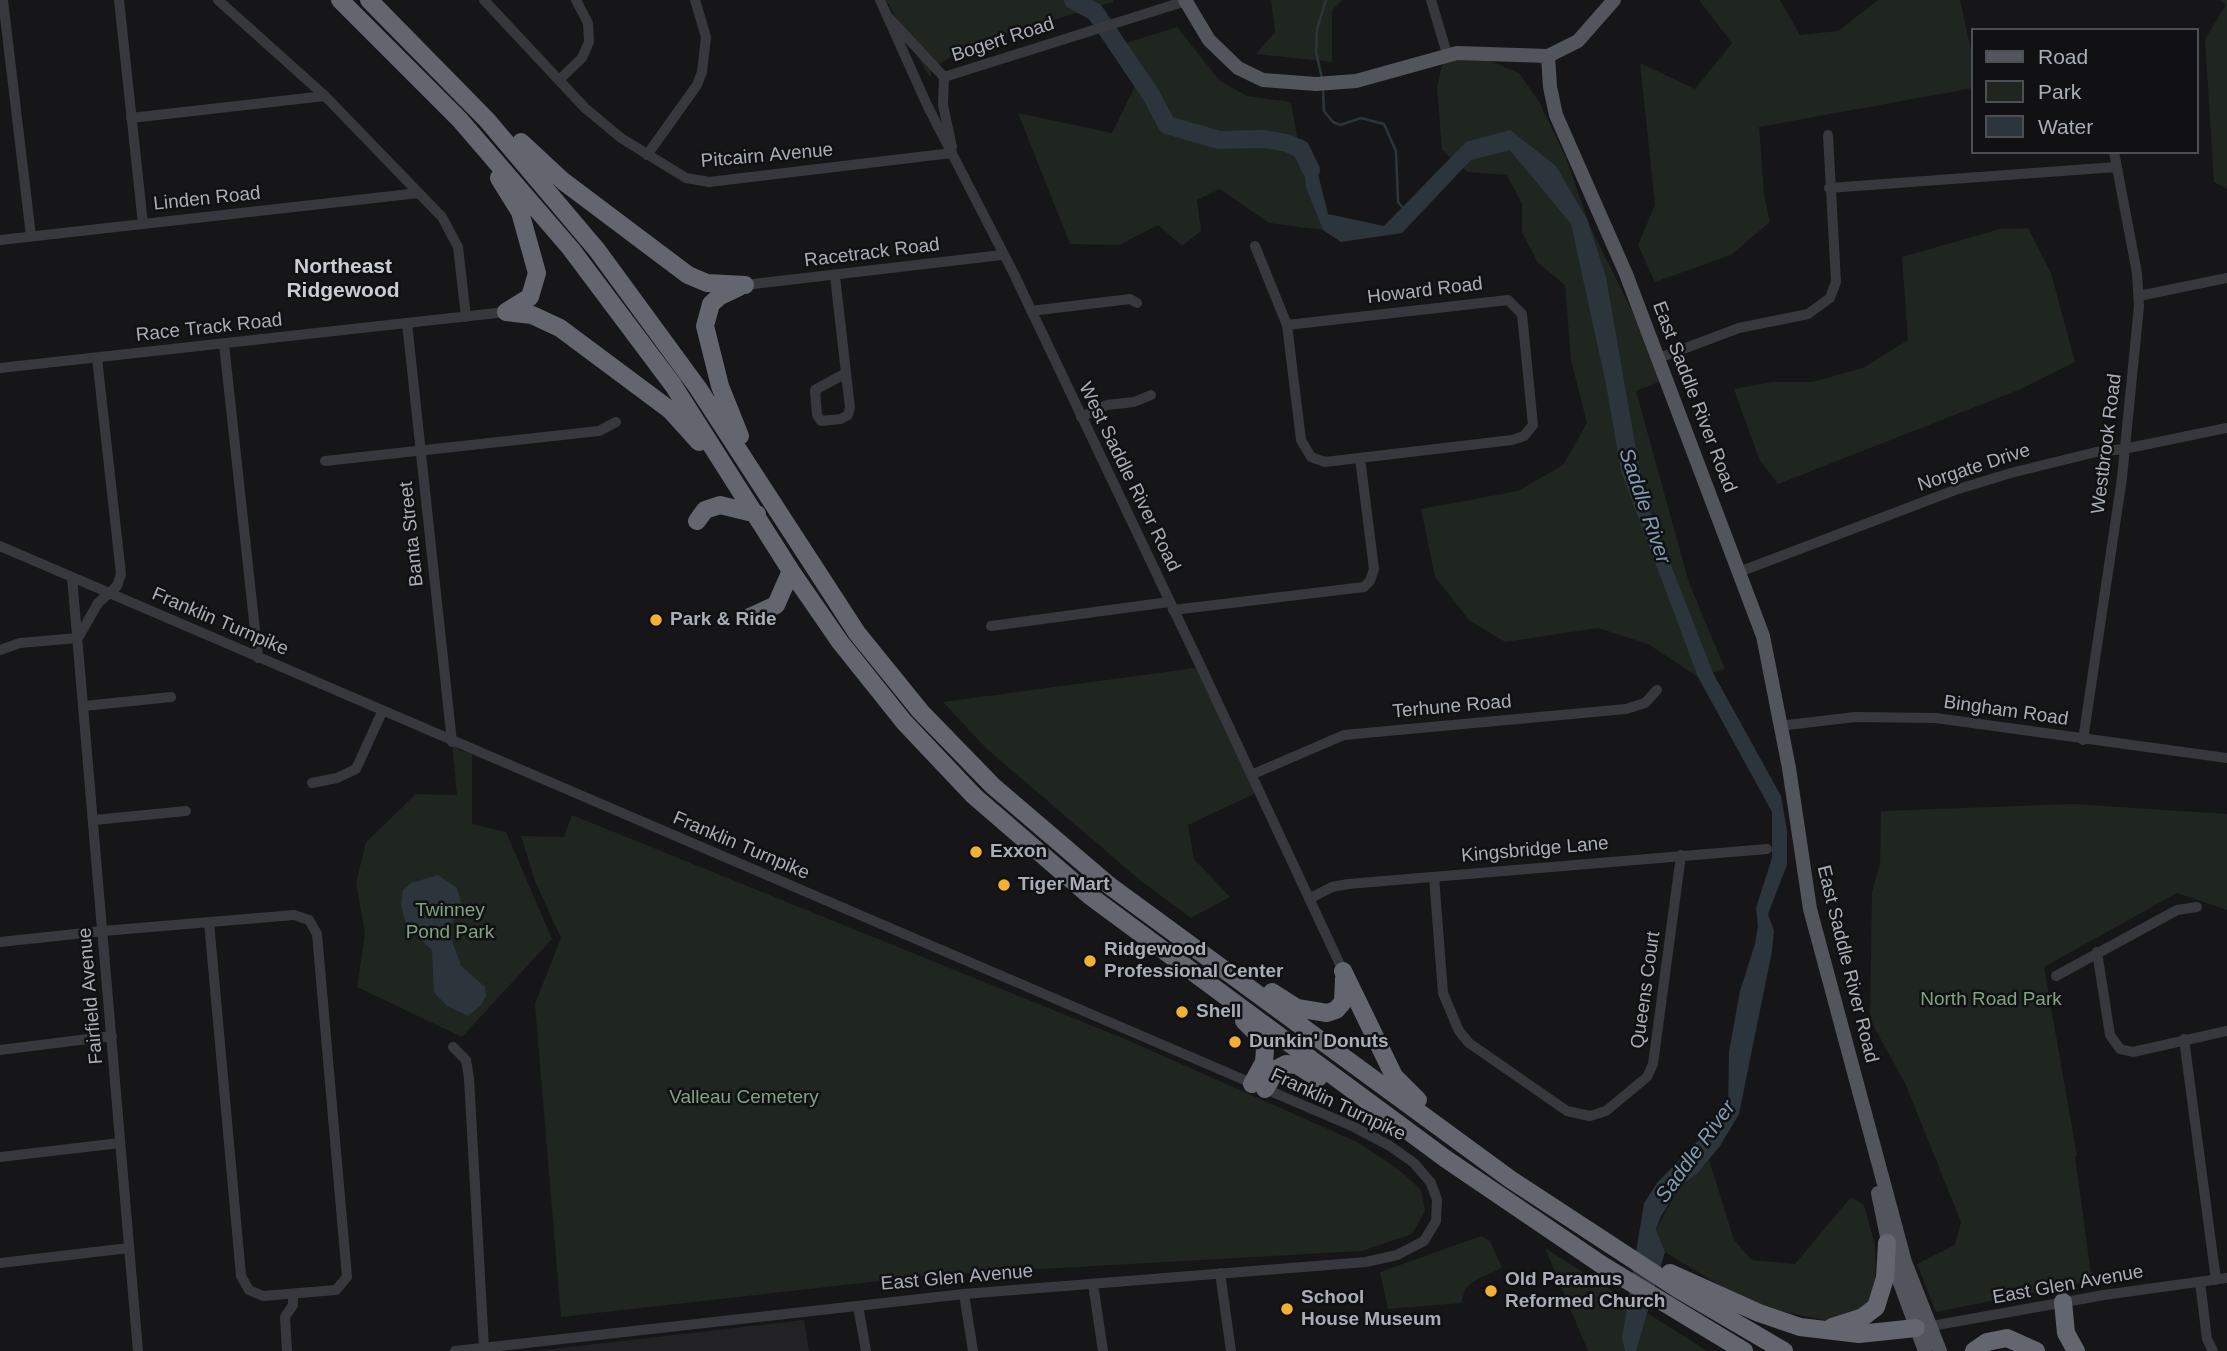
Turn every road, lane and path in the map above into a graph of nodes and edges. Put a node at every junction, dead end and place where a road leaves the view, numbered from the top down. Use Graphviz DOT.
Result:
graph roads {
  1 [pos="3,0"];
  2 [pos="119,0"];
  3 [pos="218,0"];
  4 [pos="340,0"];
  5 [pos="369,0"];
  6 [pos="484,0"];
  7 [pos="576,0"];
  8 [pos="695,0"];
  9 [pos="880,0"];
  10 [pos="1431,0"];
  11 [pos="1614,0"];
  12 [pos="1186,1"];
  13 [pos="887,16"];
  14 [pos="404,33"];
  15 [pos="1447,54"];
  16 [pos="1548,56"];
  17 [pos="944,77"];
  18 [pos="559,80"];
  19 [pos="325,96"];
  20 [pos="131,118"];
  21 [pos="460,120"];
  22 [pos="1828,135"];
  23 [pos="952,153"];
  24 [pos="2114,154"];
  25 [pos="646,155"];
  26 [pos="2116,167"];
  27 [pos="1829,188"];
  28 [pos="419,193"];
  29 [pos="143,224"];
  30 [pos="30,236"];
  31 [pos="0,240"];
  32 [pos="1255,246"];
  33 [pos="1002,255"];
  34 [pos="835,276"];
  35 [pos="2227,278"];
  36 [pos="745,285"];
  37 [pos="2139,296"];
  38 [pos="1137,303"];
  39 [pos="1031,311"];
  40 [pos="506,312"];
  41 [pos="466,317"];
  42 [pos="407,323"];
  43 [pos="1287,325"];
  44 [pos="224,344"];
  45 [pos="97,358"];
  46 [pos="1659,358"];
  47 [pos="0,368"];
  48 [pos="846,373"];
  49 [pos="1151,395"];
  50 [pos="1081,417"];
  51 [pos="616,422"];
  52 [pos="2227,428"];
  53 [pos="2124,449"];
  54 [pos="421,450"];
  55 [pos="1360,458"];
  56 [pos="325,461"];
  57 [pos="755,475"];
  58 [pos="739,486"];
  59 [pos="757,514"];
  60 [pos="698,521"];
  61 [pos="0,546"];
  62 [pos="791,571"];
  63 [pos="1739,572"];
  64 [pos="72,577"];
  65 [pos="109,593"];
  66 [pos="1171,606"];
  67 [pos="750,617"];
  68 [pos="991,626"];
  69 [pos="78,638"];
  70 [pos="0,650"];
  71 [pos="258,658"];
  72 [pos="1657,690"];
  73 [pos="171,697"];
  74 [pos="84,706"];
  75 [pos="382,712"];
  76 [pos="1779,726"];
  77 [pos="2083,740"];
  78 [pos="452,742"];
  79 [pos="2227,758"];
  80 [pos="1251,775"];
  81 [pos="312,783"];
  82 [pos="186,811"];
  83 [pos="94,820"];
  84 [pos="1767,849"];
  85 [pos="1681,855"];
  86 [pos="1434,877"];
  87 [pos="1309,899"];
  88 [pos="2197,907"];
  89 [pos="209,922"];
  90 [pos="103,931"];
  91 [pos="0,942"];
  92 [pos="2098,952"];
  93 [pos="1207,957"];
  94 [pos="1343,971"];
  95 [pos="2056,976"];
  96 [pos="1213,987"];
  97 [pos="2227,1031"];
  98 [pos="112,1036"];
  99 [pos="2184,1039"];
  100 [pos="453,1047"];
  101 [pos="0,1050"];
  102 [pos="1258,1087"];
  103 [pos="1405,1129"];
  104 [pos="120,1143"];
  105 [pos="1874,1153"];
  106 [pos="0,1157"];
  107 [pos="1482,1160"];
  108 [pos="1438,1210"];
  109 [pos="1887,1242"];
  110 [pos="129,1248"];
  111 [pos="0,1263"];
  112 [pos="1220,1273"];
  113 [pos="2222,1279"];
  114 [pos="2200,1282"];
  115 [pos="1093,1284"];
  116 [pos="1679,1284"];
  117 [pos="293,1294"];
  118 [pos="964,1294"];
  119 [pos="274,1296"];
  120 [pos="2063,1302"];
  121 [pos="858,1306"];
  122 [pos="1673,1310"];
  123 [pos="285,1317"];
  124 [pos="1922,1327"];
  125 [pos="1811,1329"];
  126 [pos="484,1348"];
  127 [pos="138,1351"];
  128 [pos="288,1351"];
  129 [pos="458,1351"];
  130 [pos="866,1351"];
  131 [pos="973,1351"];
  132 [pos="1103,1351"];
  133 [pos="1231,1351"];
  134 [pos="1724,1351"];
  135 [pos="1744,1351"];
  136 [pos="1784,1351"];
  137 [pos="1925,1351"];
  138 [pos="1940,1351"];
  139 [pos="1974,1351"];
  140 [pos="2036,1351"];
  141 [pos="2076,1351"];
  142 [pos="2213,1351"];
  1 -- 30 [label="street"];
  2 -- 20 [label="street"];
  3 -- 19 [label="street"];
  4 -- 21 [label="highway"];
  5 -- 14 [label="highway"];
  6 -- 18 [label="street, Pitcairn Avenue"];
  7 -- 18 [label="street"];
  8 -- 25 [label="street"];
  9 -- 13 [label="street, West Saddle River Road"];
  10 -- 15 [label="street"];
  11 -- 16 [label="main road"];
  12 -- 15 [label="main road"];
  12 -- 17 [label="street, Bogert Road"];
  13 -- 17 [label="street"];
  13 -- 23 [label="street, West Saddle River Road"];
  14 -- 36 [label="highway"];
  14 -- 57 [label="highway"];
  15 -- 16 [label="main road"];
  16 -- 46 [label="main road, East Saddle River Road"];
  17 -- 23 [label="street, Bogert Road"];
  18 -- 25 [label="street, Pitcairn Avenue"];
  19 -- 20 [label="street"];
  19 -- 28 [label="street"];
  20 -- 29 [label="street"];
  21 -- 40 [label="highway"];
  21 -- 58 [label="highway"];
  22 -- 27 [label="street"];
  23 -- 25 [label="street, Pitcairn Avenue"];
  23 -- 33 [label="street, West Saddle River Road"];
  24 -- 26 [label="street, Westbrook Road"];
  26 -- 27 [label="street"];
  26 -- 37 [label="street, Westbrook Road"];
  27 -- 46 [label="street"];
  28 -- 29 [label="street, Linden Road"];
  28 -- 41 [label="street"];
  29 -- 30 [label="street, Linden Road"];
  30 -- 31 [label="street, Linden Road"];
  32 -- 43 [label="street"];
  33 -- 34 [label="street, Racetrack Road"];
  33 -- 39 [label="street, West Saddle River Road"];
  34 -- 36 [label="street, Racetrack Road"];
  34 -- 48 [label="street"];
  35 -- 37 [label="street"];
  36 -- 57 [label="highway"];
  37 -- 53 [label="street, Westbrook Road"];
  38 -- 39 [label="street"];
  39 -- 50 [label="street, West Saddle River Road"];
  40 -- 41 [label="street, Race Track Road"];
  40 -- 58 [label="highway"];
  41 -- 42 [label="street, Race Track Road"];
  42 -- 44 [label="street, Race Track Road"];
  42 -- 54 [label="street, Banta Street"];
  43 -- 55 [label="street"];
  43 -- 55 [label="street, Howard Road"];
  44 -- 45 [label="street, Race Track Road"];
  44 -- 71 [label="street"];
  45 -- 47 [label="street, Race Track Road"];
  45 -- 65 [label="street"];
  46 -- 63 [label="main road, East Saddle River Road"];
  48 -- 48 [label="street"];
  49 -- 50 [label="street"];
  50 -- 66 [label="street, West Saddle River Road"];
  51 -- 54 [label="street"];
  52 -- 53 [label="street, Norgate Drive"];
  53 -- 63 [label="street, Norgate Drive"];
  53 -- 77 [label="street, Westbrook Road"];
  54 -- 56 [label="street"];
  54 -- 78 [label="street, Banta Street"];
  55 -- 66 [label="street"];
  57 -- 93 [label="highway"];
  58 -- 59 [label="highway"];
  59 -- 60 [label="highway"];
  59 -- 62 [label="highway"];
  61 -- 64 [label="street, Franklin Turnpike"];
  62 -- 67 [label="highway"];
  62 -- 96 [label="highway"];
  63 -- 76 [label="main road, East Saddle River Road"];
  64 -- 65 [label="street, Franklin Turnpike"];
  64 -- 69 [label="street, Fairfield Avenue"];
  65 -- 69 [label="street"];
  65 -- 71 [label="street, Franklin Turnpike"];
  66 -- 68 [label="street"];
  66 -- 80 [label="street, West Saddle River Road"];
  69 -- 70 [label="street"];
  69 -- 74 [label="street, Fairfield Avenue"];
  71 -- 75 [label="street, Franklin Turnpike"];
  72 -- 80 [label="street, Terhune Road"];
  73 -- 74 [label="street"];
  74 -- 83 [label="street, Fairfield Avenue"];
  75 -- 78 [label="street, Franklin Turnpike"];
  75 -- 81 [label="street"];
  76 -- 77 [label="street, Bingham Road"];
  76 -- 105 [label="main road, East Saddle River Road"];
  77 -- 79 [label="street, Bingham Road"];
  78 -- 102 [label="street, Franklin Turnpike"];
  80 -- 87 [label="street, West Saddle River Road"];
  82 -- 83 [label="street"];
  83 -- 90 [label="street, Fairfield Avenue"];
  84 -- 85 [label="street, Kingsbridge Lane"];
  85 -- 86 [label="street, Kingsbridge Lane"];
  85 -- 86 [label="street, Queens Court"];
  86 -- 87 [label="street, Kingsbridge Lane"];
  87 -- 94 [label="street, West Saddle River Road"];
  88 -- 92 [label="street"];
  89 -- 90 [label="street"];
  89 -- 117 [label="street"];
  89 -- 119 [label="street"];
  90 -- 91 [label="street"];
  90 -- 98 [label="street, Fairfield Avenue"];
  92 -- 95 [label="street"];
  92 -- 99 [label="street"];
  93 -- 94 [label="highway"];
  93 -- 107 [label="highway"];
  94 -- 107 [label="highway"];
  96 -- 102 [label="highway"];
  96 -- 103 [label="highway"];
  97 -- 99 [label="street"];
  98 -- 101 [label="street"];
  98 -- 104 [label="street, Fairfield Avenue"];
  99 -- 113 [label="street"];
  100 -- 126 [label="street"];
  102 -- 103 [label="highway"];
  102 -- 108 [label="street, Franklin Turnpike"];
  103 -- 122 [label="highway"];
  104 -- 106 [label="street"];
  104 -- 110 [label="street, Fairfield Avenue"];
  105 -- 109 [label="main road, East Saddle River Road"];
  105 -- 124 [label="main road, East Saddle River Road"];
  107 -- 116 [label="highway"];
  108 -- 112 [label="street, East Glen Avenue"];
  109 -- 124 [label="main road, East Saddle River Road"];
  109 -- 125 [label="highway"];
  110 -- 111 [label="street"];
  110 -- 127 [label="street, Fairfield Avenue"];
  112 -- 115 [label="street, East Glen Avenue"];
  112 -- 133 [label="street"];
  113 -- 114 [label="street, East Glen Avenue"];
  114 -- 120 [label="street, East Glen Avenue"];
  114 -- 142 [label="street"];
  115 -- 118 [label="street, East Glen Avenue"];
  115 -- 132 [label="street"];
  116 -- 125 [label="highway"];
  116 -- 136 [label="highway"];
  117 -- 119 [label="street"];
  117 -- 123 [label="street"];
  118 -- 121 [label="street, East Glen Avenue"];
  118 -- 131 [label="street"];
  119 -- 123 [label="street"];
  120 -- 124 [label="street, East Glen Avenue"];
  120 -- 141 [label="highway"];
  121 -- 126 [label="street, East Glen Avenue"];
  121 -- 130 [label="street"];
  122 -- 134 [label="highway"];
  122 -- 135 [label="highway"];
  123 -- 128 [label="street"];
  124 -- 125 [label="highway"];
  124 -- 137 [label="main road"];
  124 -- 138 [label="main road, East Saddle River Road"];
  126 -- 129 [label="street, East Glen Avenue"];
  139 -- 140 [label="highway"];
}
